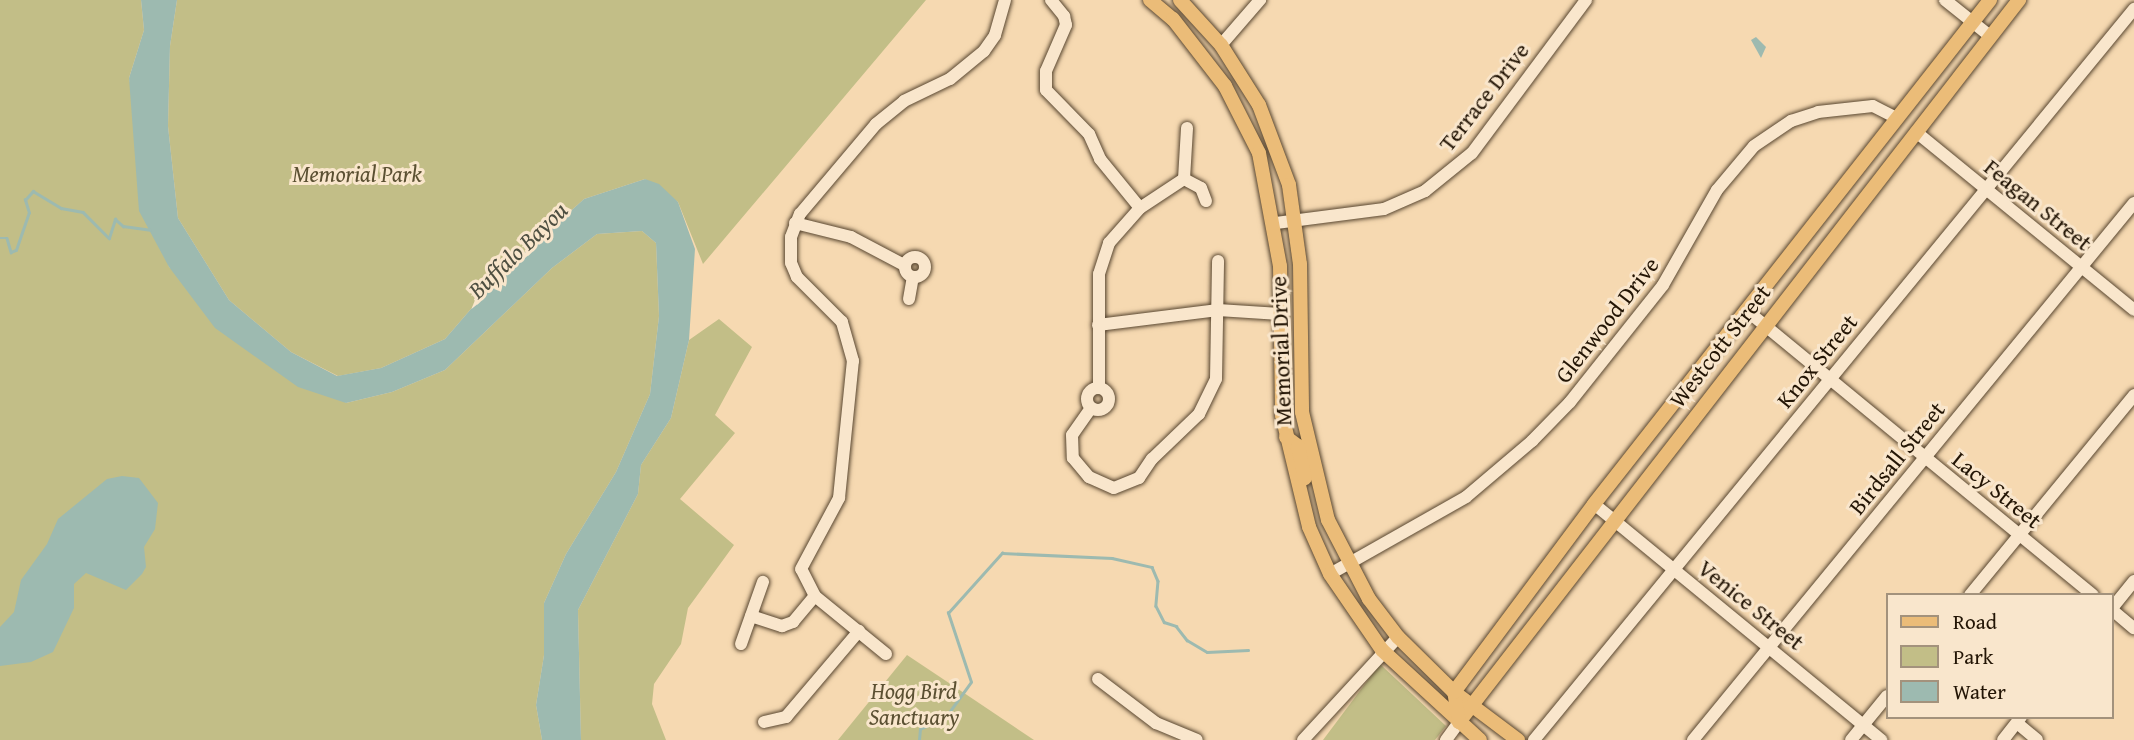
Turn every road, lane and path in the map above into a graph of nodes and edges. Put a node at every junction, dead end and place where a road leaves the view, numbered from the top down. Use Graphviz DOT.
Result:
graph roads {
  1 [pos="1005,0"];
  2 [pos="1051,0"];
  3 [pos="1150,0"];
  4 [pos="1180,0"];
  5 [pos="1260,0"];
  6 [pos="1586,0"];
  7 [pos="1945,0"];
  8 [pos="1990,0"];
  9 [pos="2019,0"];
  10 [pos="2134,9"];
  11 [pos="1173,19"];
  12 [pos="1972,22"];
  13 [pos="1990,36"];
  14 [pos="1221,44"];
  15 [pos="1897,118"];
  16 [pos="1187,128"];
  17 [pos="1916,132"];
  18 [pos="1277,146"];
  19 [pos="1259,153"];
  20 [pos="1184,179"];
  21 [pos="1985,189"];
  22 [pos="1206,201"];
  23 [pos="2134,203"];
  24 [pos="1140,208"];
  25 [pos="1297,221"];
  26 [pos="795,223"];
  27 [pos="1276,223"];
  28 [pos="1218,261"];
  29 [pos="904,265"];
  30 [pos="2082,267"];
  31 [pos="913,277"];
  32 [pos="909,299"];
  33 [pos="1218,310"];
  34 [pos="1746,310"];
  35 [pos="2134,310"];
  36 [pos="1300,313"];
  37 [pos="1280,314"];
  38 [pos="1098,325"];
  39 [pos="1764,325"];
  40 [pos="1829,380"];
  41 [pos="1099,388"];
  42 [pos="2134,395"];
  43 [pos="1091,408"];
  44 [pos="1286,437"];
  45 [pos="1924,458"];
  46 [pos="1318,489"];
  47 [pos="1594,504"];
  48 [pos="1614,520"];
  49 [pos="2019,535"];
  50 [pos="1349,564"];
  51 [pos="1673,569"];
  52 [pos="1330,574"];
  53 [pos="2134,581"];
  54 [pos="763,582"];
  55 [pos="1528,592"];
  56 [pos="1972,593"];
  57 [pos="2091,593"];
  58 [pos="815,596"];
  59 [pos="1546,606"];
  60 [pos="2113,607"];
  61 [pos="2113,611"];
  62 [pos="751,616"];
  63 [pos="2134,628"];
  64 [pos="859,631"];
  65 [pos="1398,637"];
  66 [pos="741,644"];
  67 [pos="1769,647"];
  68 [pos="1382,650"];
  69 [pos="886,654"];
  70 [pos="1098,679"];
  71 [pos="1454,691"];
  72 [pos="1885,698"];
  73 [pos="1469,705"];
  74 [pos="2019,720"];
  75 [pos="764,722"];
  76 [pos="1459,722"];
  77 [pos="1863,725"];
  78 [pos="1197,740"];
  79 [pos="1303,740"];
  80 [pos="1446,740"];
  81 [pos="1480,740"];
  82 [pos="1518,740"];
  83 [pos="1534,740"];
  84 [pos="1693,740"];
  85 [pos="1851,740"];
  86 [pos="1881,740"];
  87 [pos="2003,740"];
  88 [pos="2037,740"];
  1 -- 26 [label="street"];
  2 -- 24 [label="street"];
  3 -- 11 [label="main road, Memorial Drive"];
  4 -- 14 [label="main road, Memorial Drive"];
  5 -- 14 [label="street"];
  6 -- 25 [label="street, Terrace Drive"];
  7 -- 12 [label="street"];
  8 -- 12 [label="main road, Westcott Street"];
  9 -- 13 [label="main road, Westcott Street"];
  10 -- 21 [label="street, Knox Street"];
  11 -- 14 [label="main road"];
  11 -- 19 [label="main road, Memorial Drive"];
  12 -- 13 [label="street"];
  12 -- 15 [label="main road, Westcott Street"];
  13 -- 17 [label="main road, Westcott Street"];
  14 -- 18 [label="main road, Memorial Drive"];
  15 -- 17 [label="main road"];
  15 -- 34 [label="main road, Westcott Street"];
  15 -- 50 [label="street, Glenwood Drive"];
  16 -- 20 [label="street"];
  17 -- 21 [label="street, Feagan Street"];
  17 -- 39 [label="main road, Westcott Street"];
  18 -- 19 [label="main road"];
  18 -- 25 [label="main road, Memorial Drive"];
  19 -- 27 [label="main road, Memorial Drive"];
  20 -- 22 [label="street"];
  20 -- 24 [label="street"];
  21 -- 30 [label="street, Feagan Street"];
  21 -- 40 [label="street, Knox Street"];
  23 -- 30 [label="street, Birdsall Street"];
  24 -- 38 [label="street"];
  25 -- 27 [label="street, Terrace Drive"];
  25 -- 36 [label="main road, Memorial Drive"];
  26 -- 29 [label="street"];
  26 -- 58 [label="street"];
  27 -- 37 [label="main road, Memorial Drive"];
  28 -- 33 [label="street"];
  29 -- 31 [label="street"];
  29 -- 31 [label="street"];
  30 -- 35 [label="street, Feagan Street"];
  30 -- 45 [label="street, Birdsall Street"];
  31 -- 32 [label="street"];
  33 -- 37 [label="street"];
  33 -- 38 [label="street"];
  33 -- 43 [label="street"];
  34 -- 39 [label="street, Lacy Street"];
  34 -- 47 [label="main road, Westcott Street"];
  36 -- 37 [label="main road"];
  36 -- 46 [label="main road, Memorial Drive"];
  37 -- 44 [label="main road, Memorial Drive"];
  38 -- 41 [label="street"];
  39 -- 40 [label="street, Lacy Street"];
  39 -- 48 [label="main road, Westcott Street"];
  40 -- 45 [label="street, Lacy Street"];
  40 -- 51 [label="street, Knox Street"];
  41 -- 43 [label="street"];
  41 -- 43 [label="street"];
  42 -- 49 [label="street"];
  44 -- 46 [label="main road"];
  44 -- 52 [label="main road, Memorial Drive"];
  45 -- 49 [label="street, Lacy Street"];
  45 -- 67 [label="street, Birdsall Street"];
  46 -- 50 [label="main road, Memorial Drive"];
  47 -- 48 [label="street, Venice Street"];
  47 -- 55 [label="main road, Westcott Street"];
  48 -- 51 [label="street, Venice Street"];
  48 -- 59 [label="main road, Westcott Street"];
  49 -- 56 [label="street"];
  49 -- 57 [label="street, Lacy Street"];
  50 -- 52 [label="street, Glenwood Drive"];
  50 -- 65 [label="main road, Memorial Drive"];
  51 -- 67 [label="street, Venice Street"];
  51 -- 83 [label="street, Knox Street"];
  52 -- 68 [label="main road, Memorial Drive"];
  53 -- 60 [label="street"];
  54 -- 62 [label="street"];
  55 -- 59 [label="main road"];
  55 -- 71 [label="main road, Westcott Street"];
  58 -- 62 [label="street"];
  58 -- 64 [label="street"];
  59 -- 73 [label="main road, Westcott Street"];
  61 -- 63 [label="street"];
  62 -- 66 [label="street"];
  64 -- 69 [label="street"];
  64 -- 75 [label="street"];
  65 -- 68 [label="street"];
  65 -- 71 [label="main road, Memorial Drive"];
  67 -- 77 [label="street, Venice Street"];
  67 -- 84 [label="street, Birdsall Street"];
  68 -- 76 [label="main road, Memorial Drive"];
  68 -- 79 [label="street"];
  70 -- 78 [label="street"];
  71 -- 73 [label="main road, Memorial Drive"];
  71 -- 76 [label="main road"];
  72 -- 77 [label="street"];
  73 -- 76 [label="main road, Westcott Street"];
  73 -- 82 [label="main road, Memorial Drive"];
  74 -- 87 [label="street"];
  74 -- 88 [label="street"];
  76 -- 80 [label="street, Westcott Street"];
  76 -- 81 [label="main road, Memorial Drive"];
  77 -- 85 [label="street"];
  77 -- 86 [label="street, Venice Street"];
}
